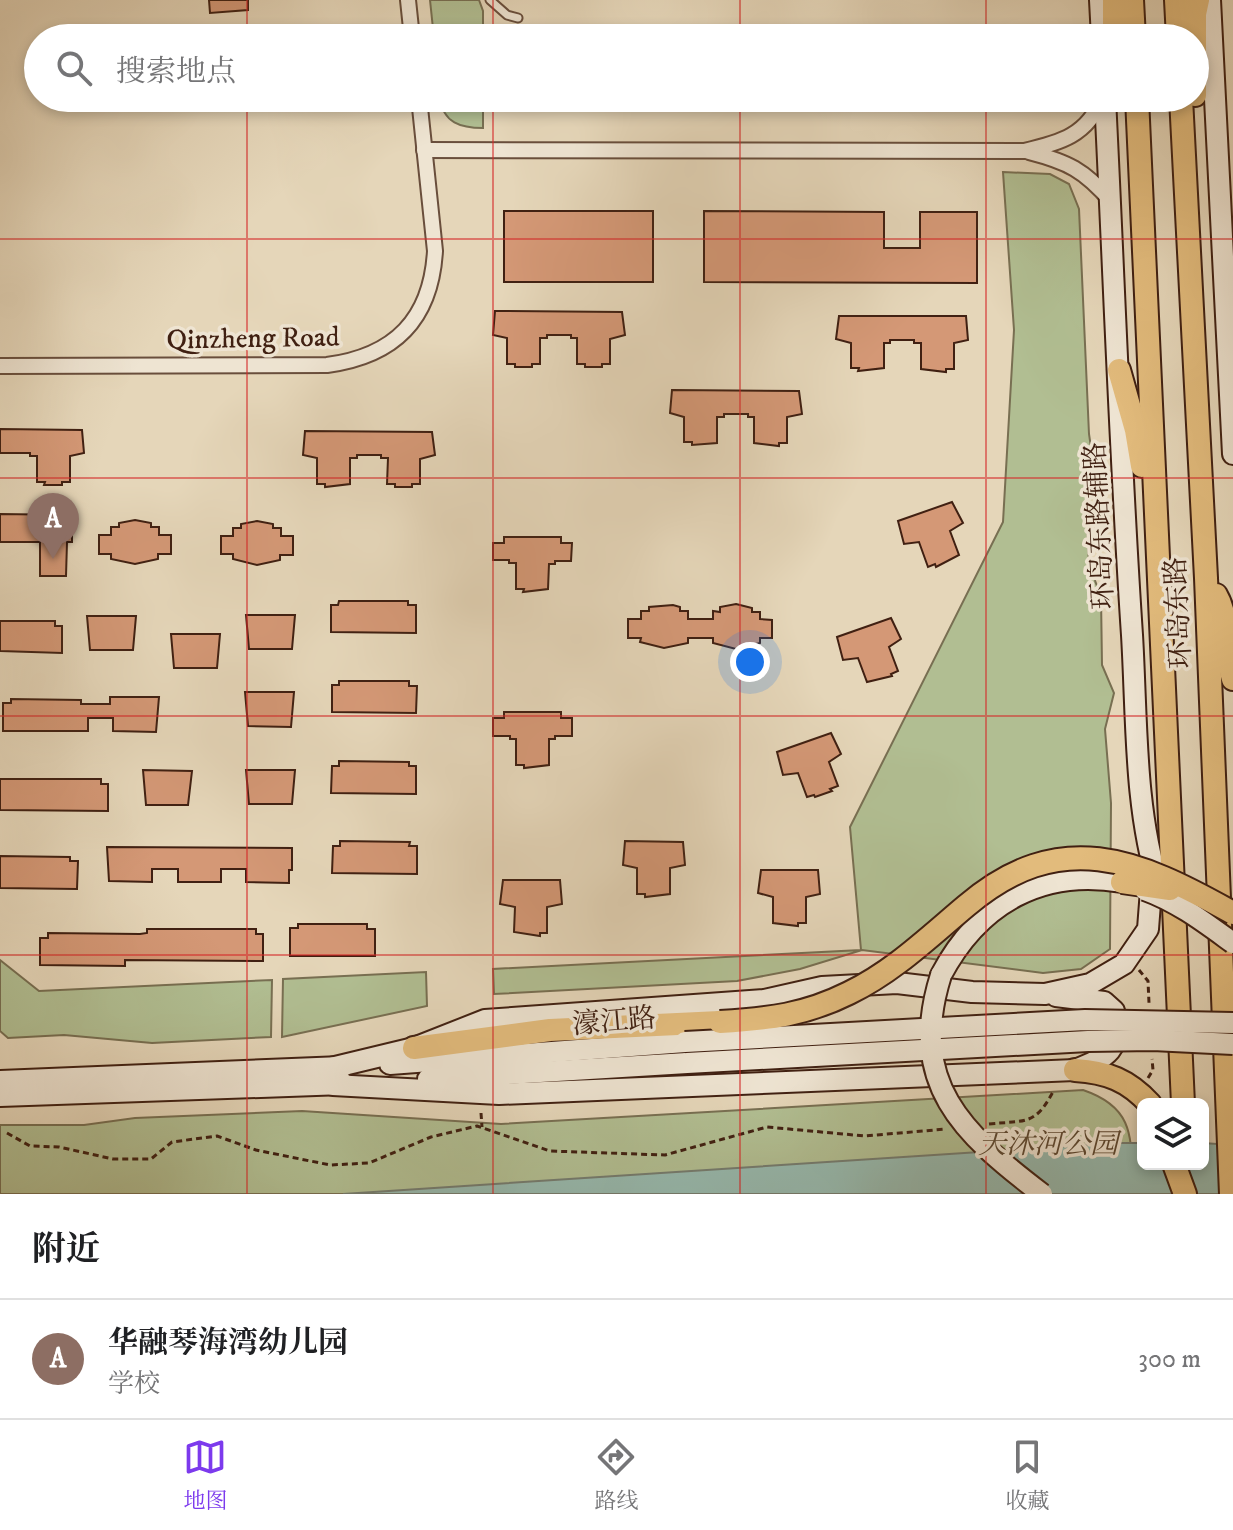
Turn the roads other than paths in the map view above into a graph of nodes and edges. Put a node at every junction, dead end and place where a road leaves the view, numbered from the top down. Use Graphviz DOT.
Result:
graph roads {
  1 [pos="408,0"];
  2 [pos="490,0"];
  3 [pos="1100,0"];
  4 [pos="1114,0"];
  5 [pos="1132,0"];
  6 [pos="1176,0"];
  7 [pos="1198,0"];
  8 [pos="1210,0"];
  9 [pos="518,18"];
  10 [pos="411,24"];
  11 [pos="1101,24"];
  12 [pos="1114,24"];
  13 [pos="1133,24"];
  14 [pos="1177,24"];
  15 [pos="1195,24"];
  16 [pos="420,112"];
  17 [pos="1096,112"];
  18 [pos="1105,112"];
  19 [pos="1138,112"];
  20 [pos="1182,112"];
  21 [pos="1191,112"];
  22 [pos="1184,146"];
  23 [pos="424,150"];
  24 [pos="1024,151"];
  25 [pos="1111,201"];
  26 [pos="0,366"];
  27 [pos="1119,370"];
  28 [pos="1233,454"];
  29 [pos="1158,549"];
  30 [pos="1206,578"];
  31 [pos="1233,679"];
  32 [pos="1153,869"];
  33 [pos="1122,882"];
  34 [pos="1188,891"];
  35 [pos="1233,913"];
  36 [pos="1233,928"];
  37 [pos="1233,943"];
  38 [pos="1177,947"];
  39 [pos="1045,994"];
  40 [pos="1233,1023"];
  41 [pos="1233,1044"];
  42 [pos="414,1048"];
  43 [pos="1075,1070"];
  44 [pos="0,1071"];
  45 [pos="332,1077"];
  46 [pos="0,1081"];
  47 [pos="29,1088"];
  48 [pos="0,1096"];
  49 [pos="1143,1098"];
  50 [pos="1183,1098"];
  51 [pos="0,1108"];
  52 [pos="1177,1170"];
  53 [pos="1186,1170"];
  54 [pos="1042,1194"];
  55 [pos="1187,1194"];
  56 [pos="1231,1194"];
  1 -- 10 [label="street"];
  2 -- 9 [label="lane"];
  3 -- 11 [label="main road"];
  4 -- 12 [label="main road"];
  5 -- 13 [label="main road"];
  6 -- 14 [label="main road"];
  7 -- 15 [label="main road"];
  8 -- 28 [label="main road"];
  16 -- 23 [label="street, Qinzheng Road"];
  17 -- 24 [label="street"];
  18 -- 25 [label="main road, 环岛东路辅路"];
  19 -- 29 [label="main road, 环岛东路"];
  20 -- 22 [label="main road, 环岛东路"];
  21 -- 22 [label="main road"];
  22 -- 30 [label="main road, 环岛东路"];
  23 -- 24 [label="street"];
  23 -- 26 [label="street, Qinzheng Road"];
  24 -- 25 [label="street"];
  25 -- 27 [label="main road, 环岛东路辅路"];
  27 -- 29 [label="main road"];
  27 -- 32 [label="main road, 环岛东路辅路"];
  29 -- 38 [label="main road, 环岛东路"];
  30 -- 31 [label="main road"];
  30 -- 56 [label="main road, 环岛东路"];
  32 -- 38 [label="main road, 环岛东路辅路"];
  32 -- 39 [label="main road"];
  33 -- 34 [label="main road, bridge"];
  33 -- 37 [label="main road, bridge"];
  33 -- 54 [label="main road, bridge"];
  34 -- 35 [label="main road, bridge"];
  34 -- 36 [label="main road"];
  34 -- 42 [label="main road, bridge"];
  38 -- 50 [label="main road, 环岛东路"];
  39 -- 42 [label="main road"];
  39 -- 43 [label="main road"];
  40 -- 45 [label="main road, 濠江路, bridge"];
  41 -- 45 [label="main road, 濠江路, bridge"];
  42 -- 45 [label="main road"];
  43 -- 45 [label="main road"];
  43 -- 49 [label="main road"];
  44 -- 47 [label="main road"];
  45 -- 47 [label="main road, 濠江路"];
  46 -- 47 [label="main road, 濠江路"];
  47 -- 48 [label="main road, 濠江路"];
  47 -- 51 [label="main road"];
  52 -- 55 [label="main road"];
  53 -- 55 [label="main road"];
}
